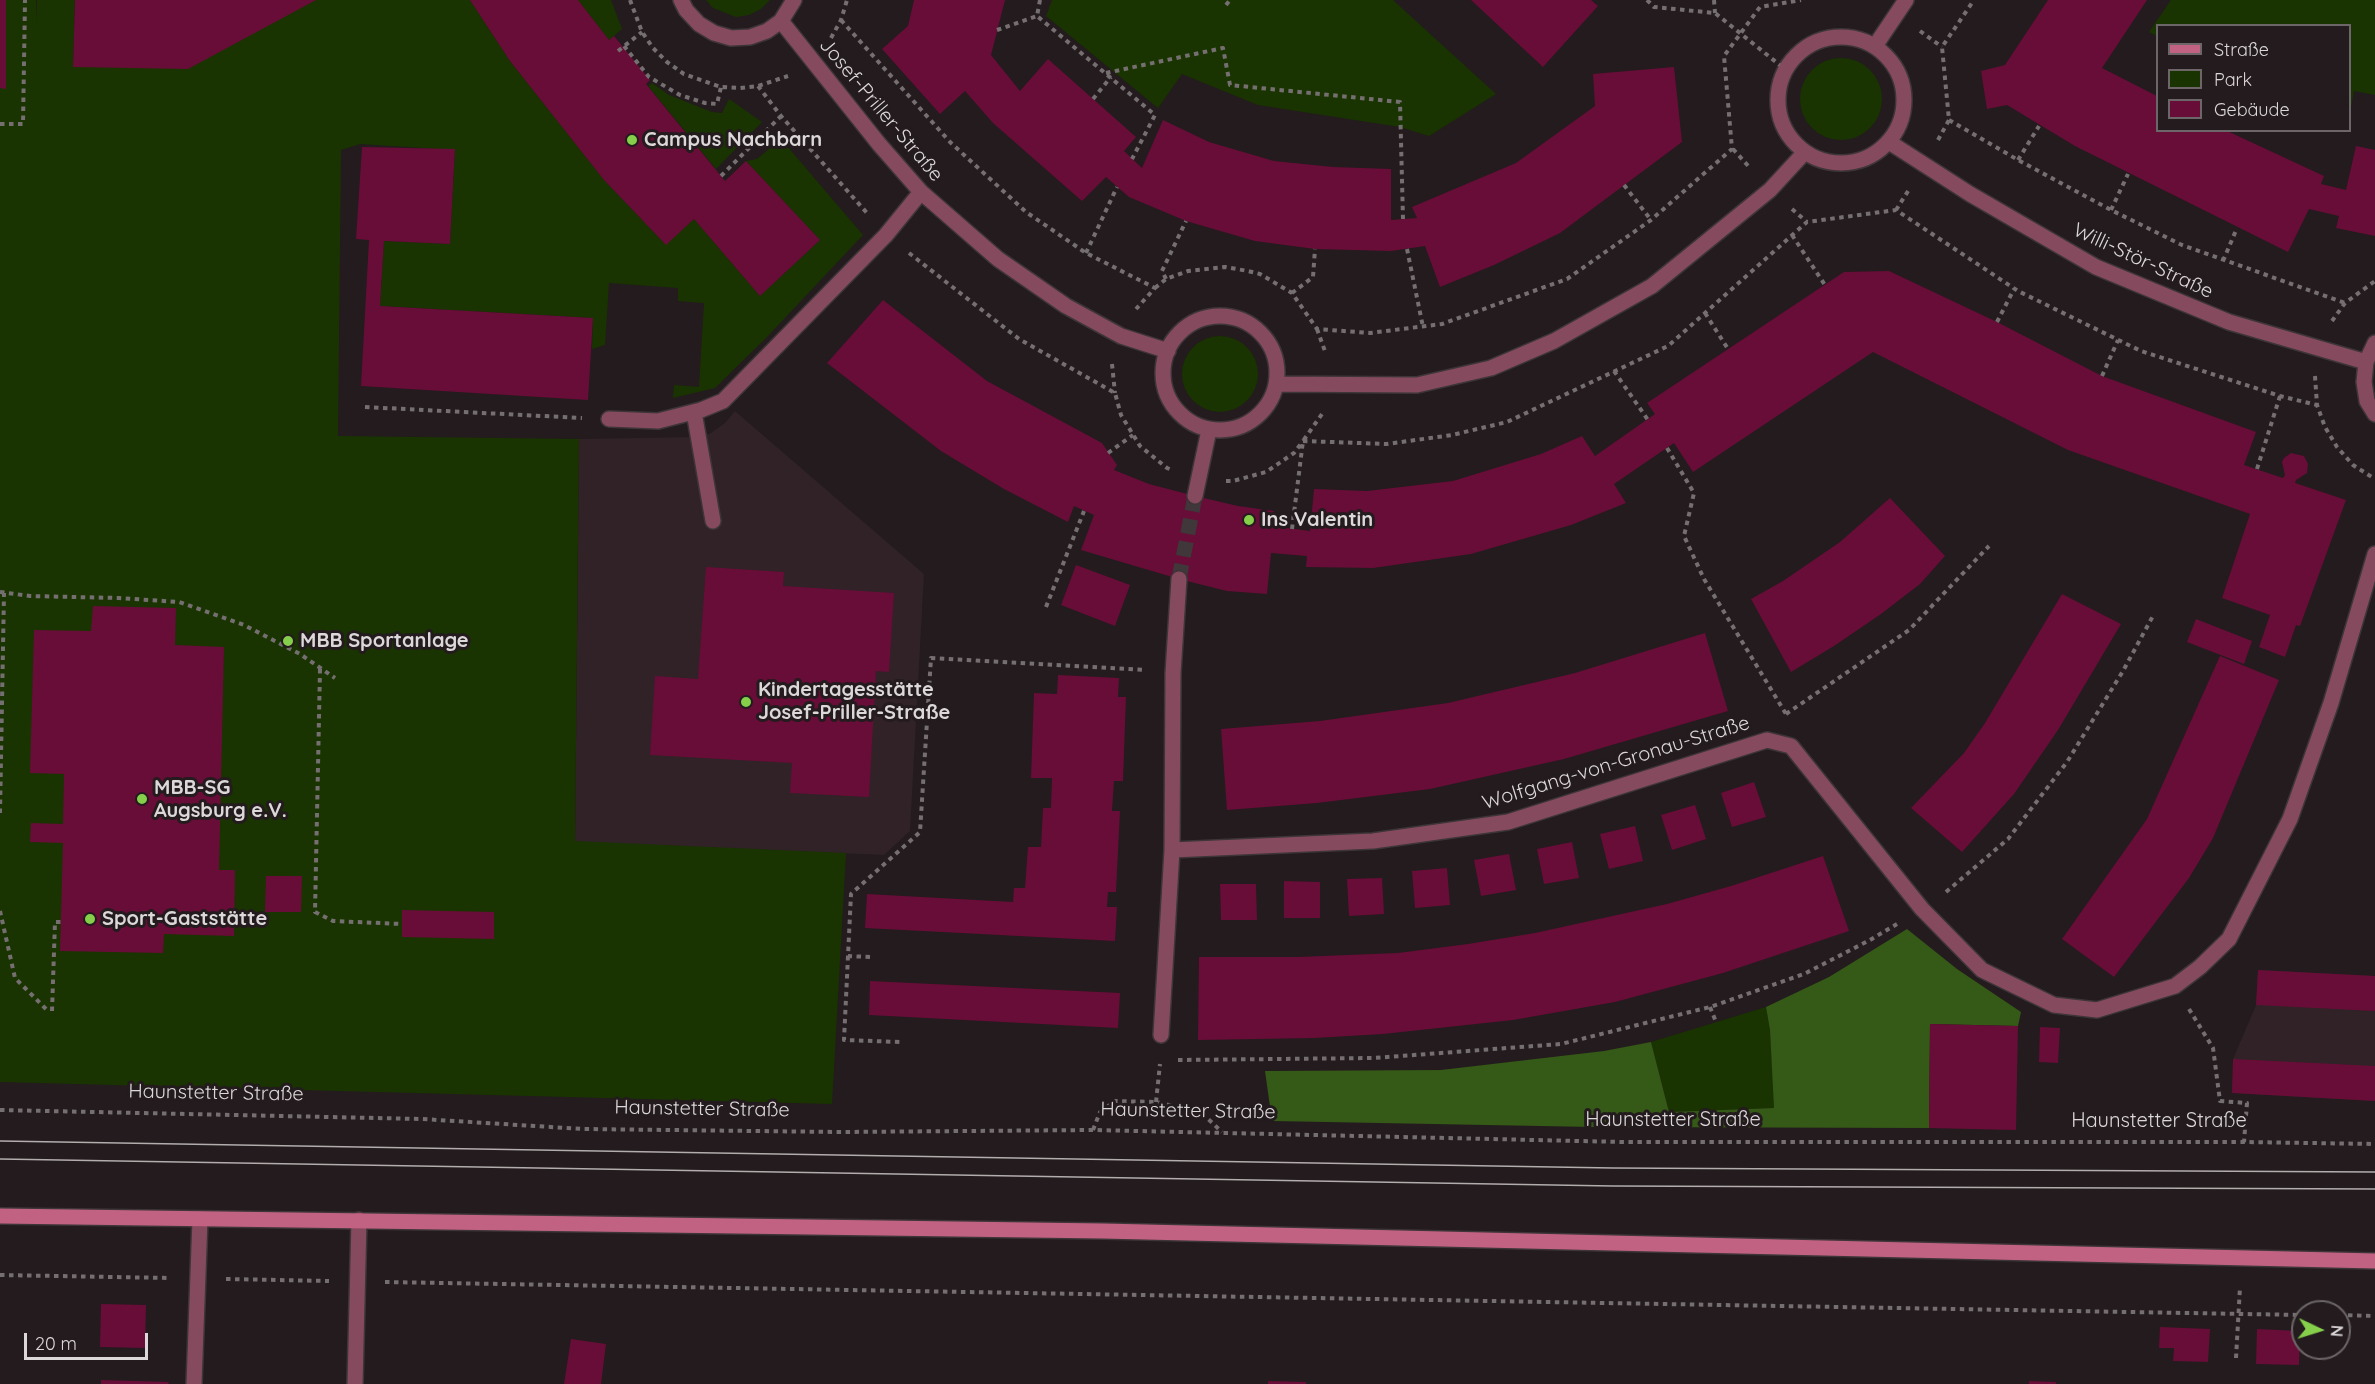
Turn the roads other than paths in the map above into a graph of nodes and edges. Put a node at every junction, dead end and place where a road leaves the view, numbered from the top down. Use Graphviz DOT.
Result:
graph roads {
  1 [pos="681,0"];
  2 [pos="794,0"];
  3 [pos="1906,0"];
  4 [pos="781,21"];
  5 [pos="1875,46"];
  6 [pos="1889,142"];
  7 [pos="1805,152"];
  8 [pos="921,192"];
  9 [pos="2375,343"];
  10 [pos="1168,351"];
  11 [pos="2366,362"];
  12 [pos="1276,384"];
  13 [pos="694,411"];
  14 [pos="2375,414"];
  15 [pos="609,419"];
  16 [pos="1209,429"];
  17 [pos="1195,496"];
  18 [pos="713,521"];
  19 [pos="2375,554"];
  20 [pos="1179,579"];
  21 [pos="1172,850"];
  22 [pos="1161,1035"];
  23 [pos="0,1216"];
  24 [pos="200,1219"];
  25 [pos="359,1220"];
  26 [pos="2375,1261"];
  27 [pos="194,1384"];
  28 [pos="355,1384"];
  1 -- 4 [label="street"];
  2 -- 4 [label="street"];
  3 -- 5 [label="street"];
  4 -- 8 [label="street, Josef-Priller-Straße"];
  5 -- 6 [label="street"];
  5 -- 7 [label="street"];
  6 -- 7 [label="street"];
  6 -- 11 [label="street, Willi-Stör-Straße"];
  7 -- 12 [label="street"];
  8 -- 10 [label="street, Josef-Priller-Straße"];
  8 -- 13 [label="street"];
  9 -- 11 [label="street"];
  10 -- 12 [label="street"];
  10 -- 16 [label="street"];
  11 -- 14 [label="street"];
  12 -- 16 [label="street"];
  13 -- 15 [label="street"];
  13 -- 18 [label="street"];
  16 -- 17 [label="street"];
  19 -- 21 [label="street, Wolfgang-von-Gronau-Straße"];
  20 -- 21 [label="street"];
  21 -- 22 [label="street"];
  23 -- 24 [label="main road"];
  24 -- 25 [label="main road"];
  24 -- 27 [label="street"];
  25 -- 26 [label="main road"];
  25 -- 28 [label="street"];
}
